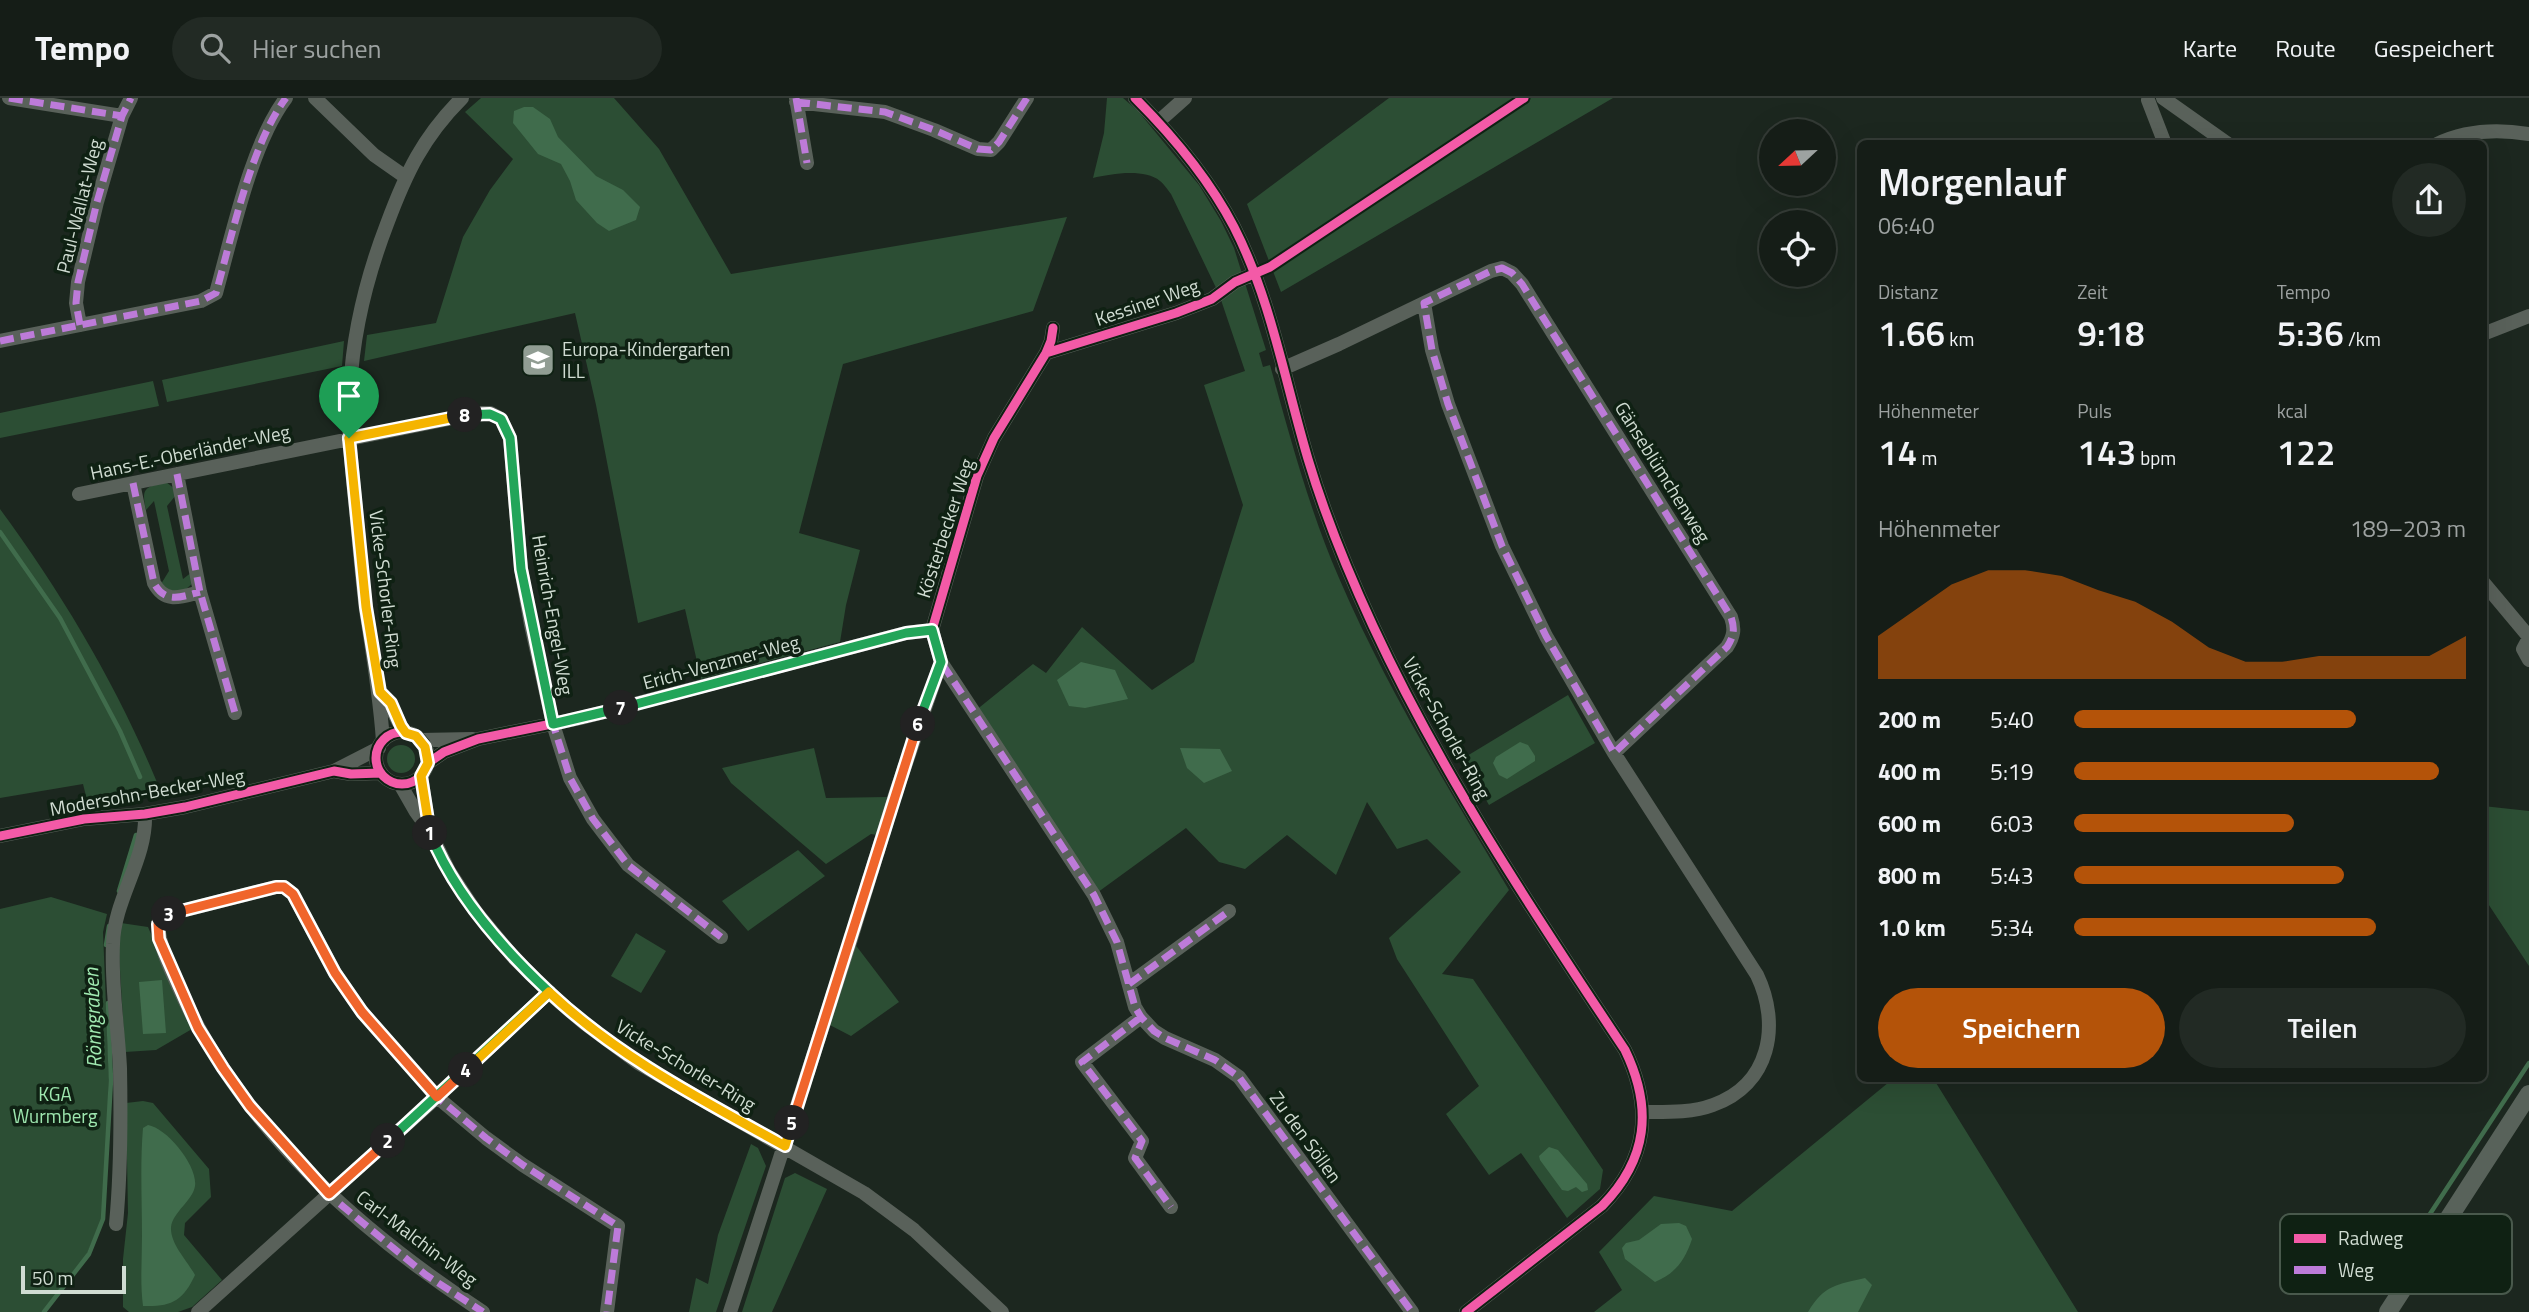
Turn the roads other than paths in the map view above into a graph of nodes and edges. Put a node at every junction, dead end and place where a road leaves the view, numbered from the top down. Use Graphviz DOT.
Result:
graph roads {
  1 [pos="9,98"];
  2 [pos="131,98"];
  3 [pos="286,98"];
  4 [pos="315,98"];
  5 [pos="462,98"];
  6 [pos="1027,98"];
  7 [pos="1135,98"];
  8 [pos="1185,98"];
  9 [pos="2163,98"];
  10 [pos="2147,99"];
  11 [pos="796,100"];
  12 [pos="122,116"];
  13 [pos="1158,122"];
  14 [pos="2529,134"];
  15 [pos="2163,140"];
  16 [pos="2222,140"];
  17 [pos="2446,140"];
  18 [pos="807,163"];
  19 [pos="404,176"];
  20 [pos="1254,274"];
  21 [pos="1424,303"];
  22 [pos="2529,316"];
  23 [pos="80,325"];
  24 [pos="1053,328"];
  25 [pos="2487,332"];
  26 [pos="0,341"];
  27 [pos="1046,353"];
  28 [pos="1282,369"];
  29 [pos="349,438"];
  30 [pos="177,474"];
  31 [pos="133,483"];
  32 [pos="79,494"];
  33 [pos="2487,587"];
  34 [pos="200,592"];
  35 [pos="932,630"];
  36 [pos="2529,637"];
  37 [pos="2529,660"];
  38 [pos="941,662"];
  39 [pos="380,692"];
  40 [pos="235,713"];
  41 [pos="553,724"];
  42 [pos="406,733"];
  43 [pos="420,740"];
  44 [pos="478,740"];
  45 [pos="381,745"];
  46 [pos="1614,752"];
  47 [pos="424,769"];
  48 [pos="334,772"];
  49 [pos="381,773"];
  50 [pos="400,784"];
  51 [pos="145,814"];
  52 [pos="429,830"];
  53 [pos="0,836"];
  54 [pos="1229,911"];
  55 [pos="721,937"];
  56 [pos="1129,984"];
  57 [pos="549,992"];
  58 [pos="1141,1017"];
  59 [pos="2529,1094"];
  60 [pos="437,1097"];
  61 [pos="1643,1112"];
  62 [pos="785,1146"];
  63 [pos="329,1194"];
  64 [pos="1171,1207"];
  65 [pos="2451,1214"];
  66 [pos="116,1224"];
  67 [pos="2400,1294"];
  68 [pos="198,1312"];
  69 [pos="483,1312"];
  70 [pos="607,1312"];
  71 [pos="730,1312"];
  72 [pos="1002,1312"];
  73 [pos="1412,1312"];
  74 [pos="1466,1312"];
  75 [pos="2388,1312"];
  1 -- 12 [label="street"];
  2 -- 12 [label="street, Paul-Wallat-Weg"];
  3 -- 23 [label="street"];
  4 -- 19 [label="street"];
  5 -- 19 [label="street, Vicke-Schorler-Ring"];
  6 -- 11 [label="street"];
  7 -- 13 [label="street, Vicke-Schorler-Ring"];
  8 -- 13 [label="street"];
  9 -- 16 [label="street"];
  10 -- 15 [label="street"];
  11 -- 18 [label="street"];
  12 -- 23 [label="street, Paul-Wallat-Weg"];
  13 -- 20 [label="street, Vicke-Schorler-Ring"];
  14 -- 17 [label="street"];
  19 -- 29 [label="street, Vicke-Schorler-Ring"];
  20 -- 27 [label="street, Kessiner Weg"];
  20 -- 28 [label="street, Vicke-Schorler-Ring"];
  21 -- 28 [label="street, Gänseblümchenweg"];
  21 -- 46 [label="street"];
  21 -- 46 [label="street, Gänseblümchenweg"];
  22 -- 25 [label="street"];
  23 -- 26 [label="street"];
  24 -- 27 [label="street, Kösterbecker Weg"];
  27 -- 35 [label="street, Kösterbecker Weg"];
  28 -- 61 [label="street, Vicke-Schorler-Ring"];
  29 -- 30 [label="street, Hans-E.-Oberländer-Weg"];
  29 -- 39 [label="street, Vicke-Schorler-Ring"];
  29 -- 41 [label="street, Heinrich-Engel-Weg"];
  30 -- 31 [label="street, Hans-E.-Oberländer-Weg"];
  30 -- 34 [label="street"];
  31 -- 32 [label="street, Hans-E.-Oberländer-Weg"];
  31 -- 34 [label="street"];
  33 -- 36 [label="street"];
  34 -- 40 [label="street"];
  35 -- 38 [label="street"];
  35 -- 41 [label="street, Erich-Venzmer-Weg"];
  36 -- 37 [label="street"];
  38 -- 56 [label="street"];
  38 -- 62 [label="street"];
  39 -- 42 [label="street, Vicke-Schorler-Ring"];
  39 -- 45 [label="street, Vicke-Schorler-Ring"];
  41 -- 44 [label="street, Erich-Venzmer-Weg"];
  41 -- 55 [label="street"];
  42 -- 43 [label="street"];
  42 -- 45 [label="street"];
  43 -- 44 [label="street, Erich-Venzmer-Weg"];
  43 -- 47 [label="street, Vicke-Schorler-Ring"];
  44 -- 47 [label="street, Erich-Venzmer-Weg"];
  45 -- 48 [label="street, Modersohn-Becker-Weg"];
  45 -- 49 [label="street, Vicke-Schorler-Ring"];
  46 -- 61 [label="street"];
  47 -- 50 [label="street"];
  47 -- 52 [label="street, Vicke-Schorler-Ring"];
  48 -- 49 [label="street, Modersohn-Becker-Weg"];
  48 -- 51 [label="street, Modersohn-Becker-Weg"];
  49 -- 50 [label="street, Vicke-Schorler-Ring"];
  50 -- 52 [label="street, Vicke-Schorler-Ring"];
  51 -- 53 [label="street, Modersohn-Becker-Weg"];
  51 -- 66 [label="street, Modersohn-Becker-Weg"];
  52 -- 57 [label="street, Vicke-Schorler-Ring"];
  54 -- 56 [label="street"];
  56 -- 58 [label="street"];
  57 -- 60 [label="street"];
  57 -- 62 [label="street, Vicke-Schorler-Ring"];
  58 -- 64 [label="street"];
  58 -- 73 [label="street, Zu den Söllen"];
  59 -- 65 [label="main road"];
  60 -- 63 [label="street"];
  60 -- 63 [label="street, Carl-Malchin-Weg"];
  60 -- 70 [label="street"];
  61 -- 74 [label="street, Vicke-Schorler-Ring"];
  62 -- 71 [label="street"];
  62 -- 72 [label="street, Vicke-Schorler-Ring"];
  63 -- 68 [label="street"];
  63 -- 69 [label="street, Carl-Malchin-Weg"];
  67 -- 75 [label="main road"];
}
